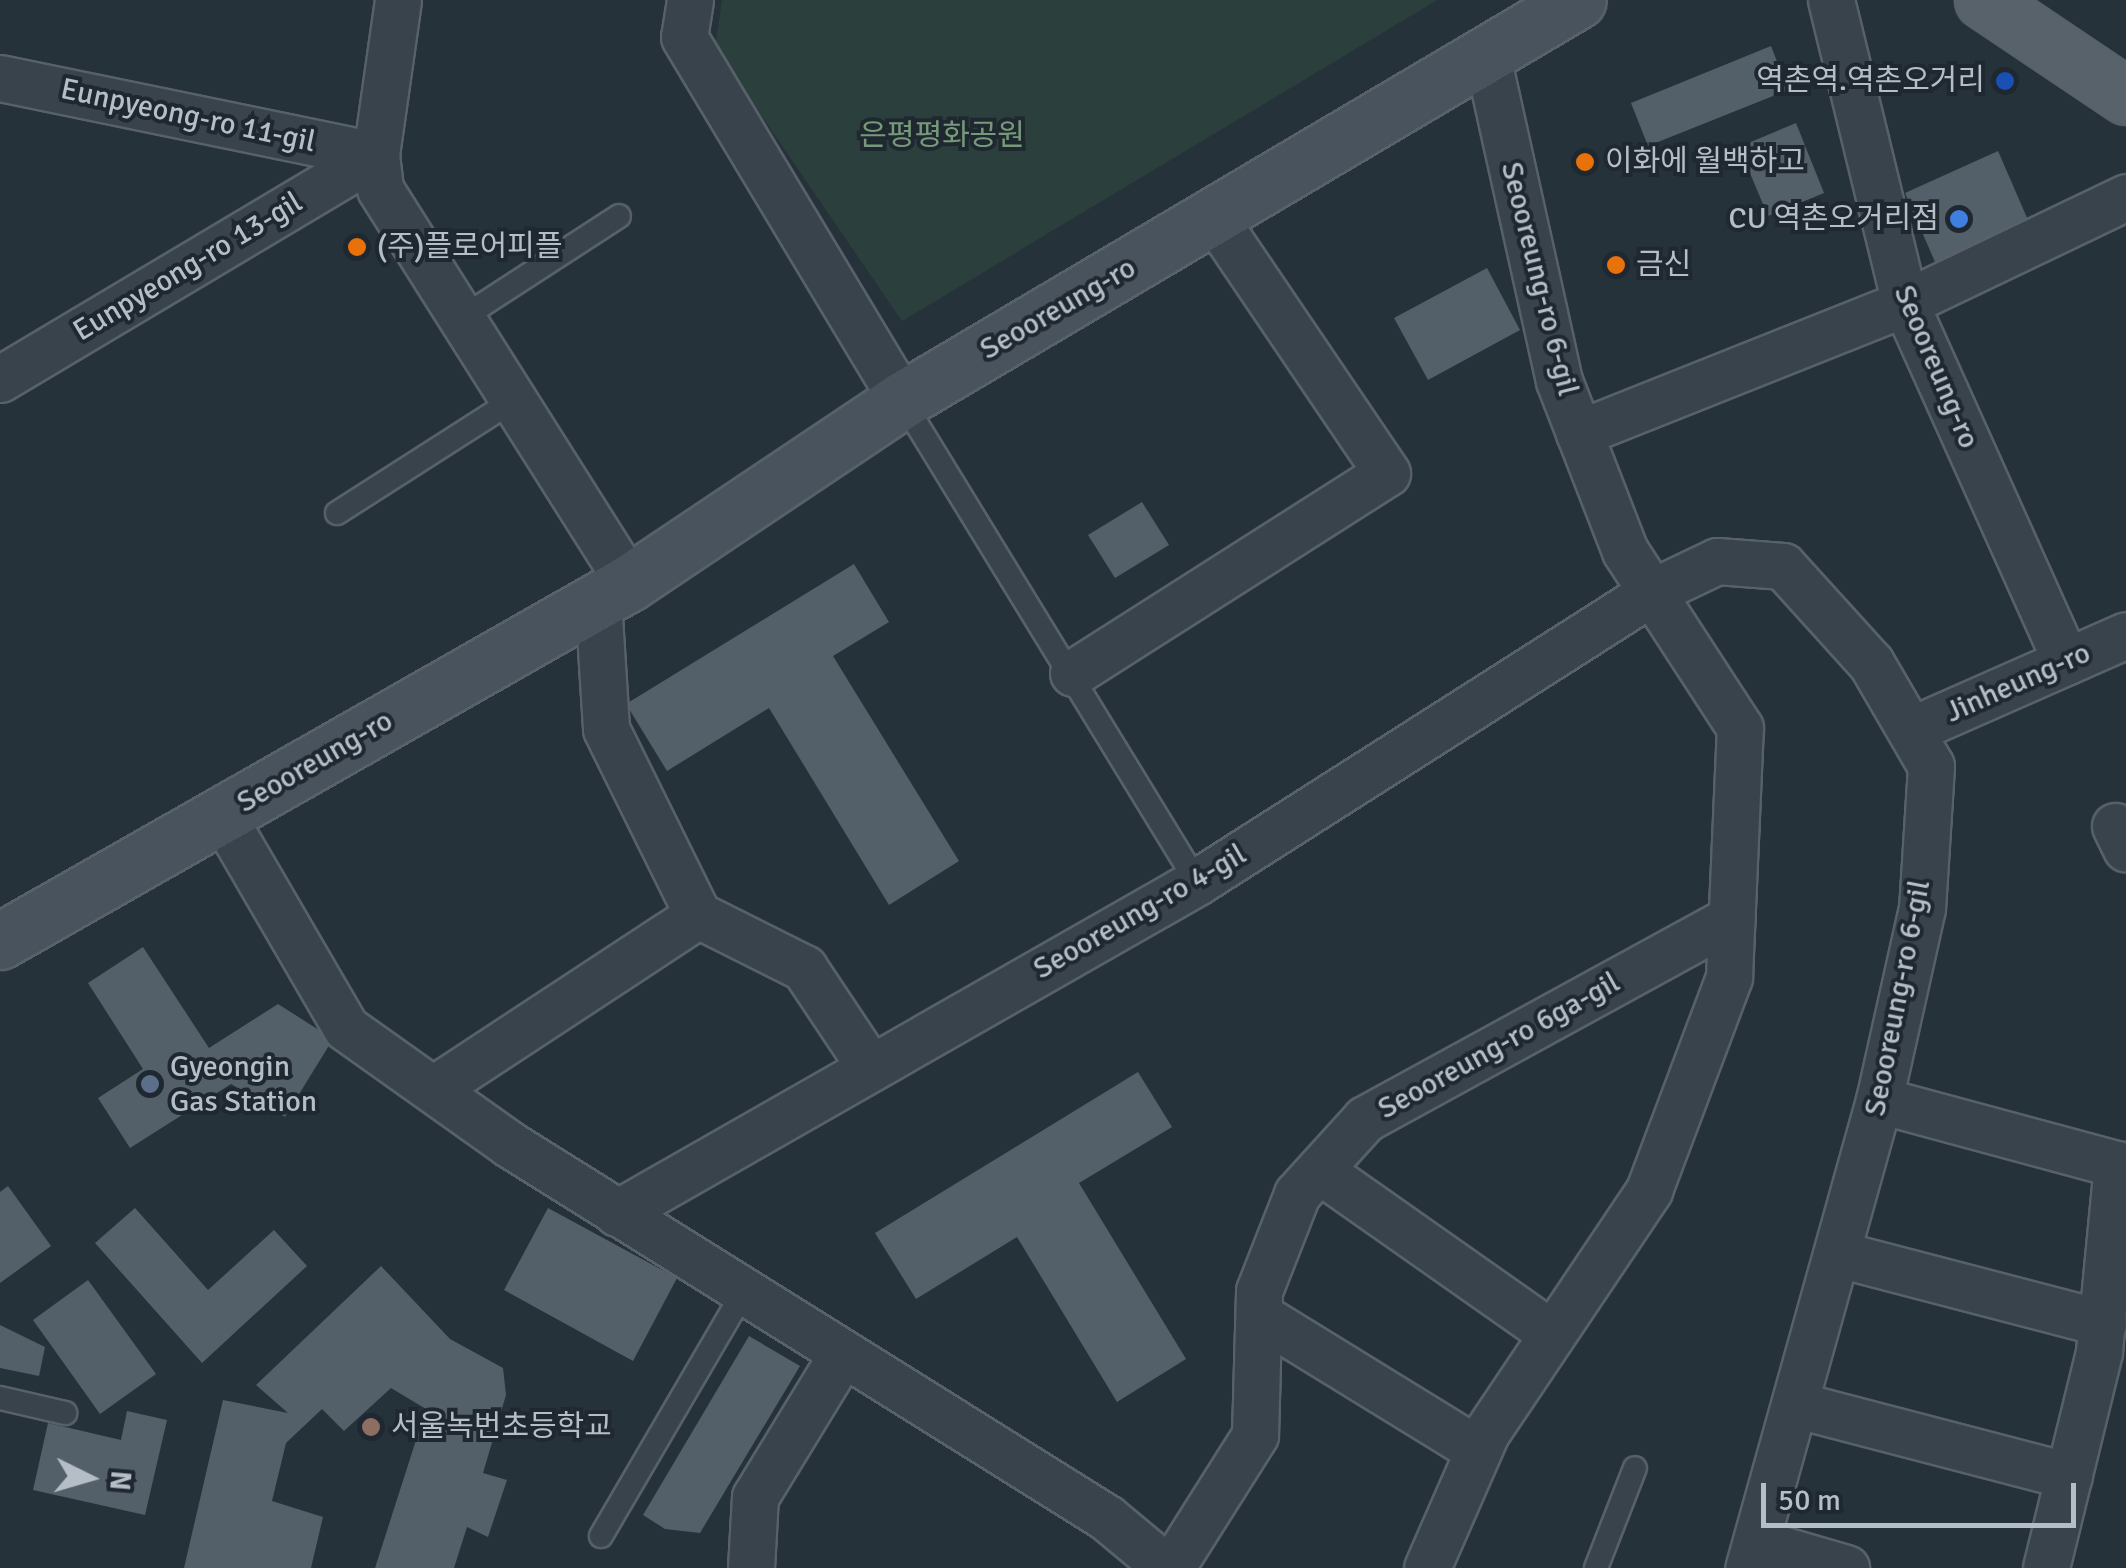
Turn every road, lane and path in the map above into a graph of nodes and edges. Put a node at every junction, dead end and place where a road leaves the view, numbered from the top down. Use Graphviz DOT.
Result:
graph roads {
  1 [pos="398,0"];
  2 [pos="690,0"];
  3 [pos="1578,0"];
  4 [pos="1831,0"];
  5 [pos="1983,0"];
  6 [pos="1487,55"];
  7 [pos="0,78"];
  8 [pos="2126,96"];
  9 [pos="376,155"];
  10 [pos="2126,197"];
  11 [pos="618,216"];
  12 [pos="1214,218"];
  13 [pos="1904,304"];
  14 [pos="462,318"];
  15 [pos="0,379"];
  16 [pos="514,400"];
  17 [pos="902,400"];
  18 [pos="1579,433"];
  19 [pos="337,513"];
  20 [pos="614,592"];
  21 [pos="1652,592"];
  22 [pos="2126,636"];
  23 [pos="2066,662"];
  24 [pos="1072,673"];
  25 [pos="1910,730"];
  26 [pos="222,815"];
  27 [pos="1197,882"];
  28 [pos="698,916"];
  29 [pos="1732,918"];
  30 [pos="0,941"];
  31 [pos="870,1067"];
  32 [pos="435,1088"];
  33 [pos="1879,1100"];
  34 [pos="1318,1170"];
  35 [pos="617,1213"];
  36 [pos="1838,1254"];
  37 [pos="743,1294"];
  38 [pos="1260,1316"];
  39 [pos="2103,1323"];
  40 [pos="1552,1334"];
  41 [pos="841,1356"];
  42 [pos="0,1398"];
  43 [pos="1797,1405"];
  44 [pos="65,1413"];
  45 [pos="1478,1450"];
  46 [pos="1635,1468"];
  47 [pos="2069,1476"];
  48 [pos="600,1536"];
  49 [pos="1753,1555"];
  50 [pos="751,1568"];
  51 [pos="1169,1568"];
  52 [pos="1427,1568"];
  53 [pos="1596,1568"];
  54 [pos="1846,1568"];
  55 [pos="2046,1568"];
  1 -- 9 [label="street"];
  2 -- 17 [label="street"];
  3 -- 6 [label="main road, Seooreung-ro"];
  4 -- 13 [label="street, Seooreung-ro"];
  5 -- 8 [label="main road"];
  6 -- 12 [label="main road, Seooreung-ro"];
  6 -- 18 [label="street, Seooreung-ro 6-gil"];
  7 -- 9 [label="street, Eunpyeong-ro 11-gil"];
  9 -- 14 [label="street"];
  9 -- 15 [label="street, Eunpyeong-ro 13-gil"];
  10 -- 13 [label="street"];
  11 -- 14 [label="lane"];
  12 -- 17 [label="main road, Seooreung-ro"];
  12 -- 24 [label="street"];
  13 -- 18 [label="street"];
  13 -- 23 [label="street, Seooreung-ro"];
  14 -- 16 [label="street"];
  16 -- 19 [label="lane"];
  16 -- 20 [label="street"];
  17 -- 20 [label="main road, Seooreung-ro"];
  17 -- 24 [label="lane"];
  18 -- 21 [label="street, Seooreung-ro 6-gil"];
  20 -- 26 [label="main road, Seooreung-ro"];
  20 -- 28 [label="street"];
  21 -- 25 [label="street, Seooreung-ro 6-gil"];
  21 -- 27 [label="street, Seooreung-ro 4-gil"];
  21 -- 29 [label="street"];
  22 -- 23 [label="street, Jinheung-ro"];
  23 -- 25 [label="street, Jinheung-ro"];
  24 -- 27 [label="lane"];
  25 -- 33 [label="street, Seooreung-ro 6-gil"];
  26 -- 30 [label="main road, Seooreung-ro"];
  26 -- 32 [label="street"];
  27 -- 31 [label="street, Seooreung-ro 4-gil"];
  28 -- 31 [label="street"];
  28 -- 32 [label="street"];
  29 -- 34 [label="street, Seooreung-ro 6ga-gil"];
  29 -- 40 [label="street"];
  31 -- 35 [label="street, Seooreung-ro 4-gil"];
  32 -- 35 [label="street"];
  33 -- 36 [label="street, Seooreung-ro 6-gil"];
  33 -- 39 [label="street"];
  34 -- 38 [label="street, Seooreung-ro 6ga-gil"];
  34 -- 40 [label="street"];
  35 -- 37 [label="street"];
  36 -- 39 [label="street"];
  36 -- 43 [label="street, Seooreung-ro 6-gil"];
  37 -- 41 [label="street"];
  37 -- 48 [label="lane"];
  38 -- 45 [label="street"];
  38 -- 51 [label="street, Seooreung-ro 6ga-gil"];
  39 -- 47 [label="street"];
  40 -- 45 [label="street"];
  41 -- 50 [label="street"];
  41 -- 51 [label="street"];
  42 -- 44 [label="lane"];
  43 -- 47 [label="street"];
  43 -- 49 [label="street, Seooreung-ro 6-gil"];
  45 -- 52 [label="street"];
  46 -- 53 [label="lane"];
  47 -- 55 [label="street"];
  49 -- 54 [label="street"];
}
